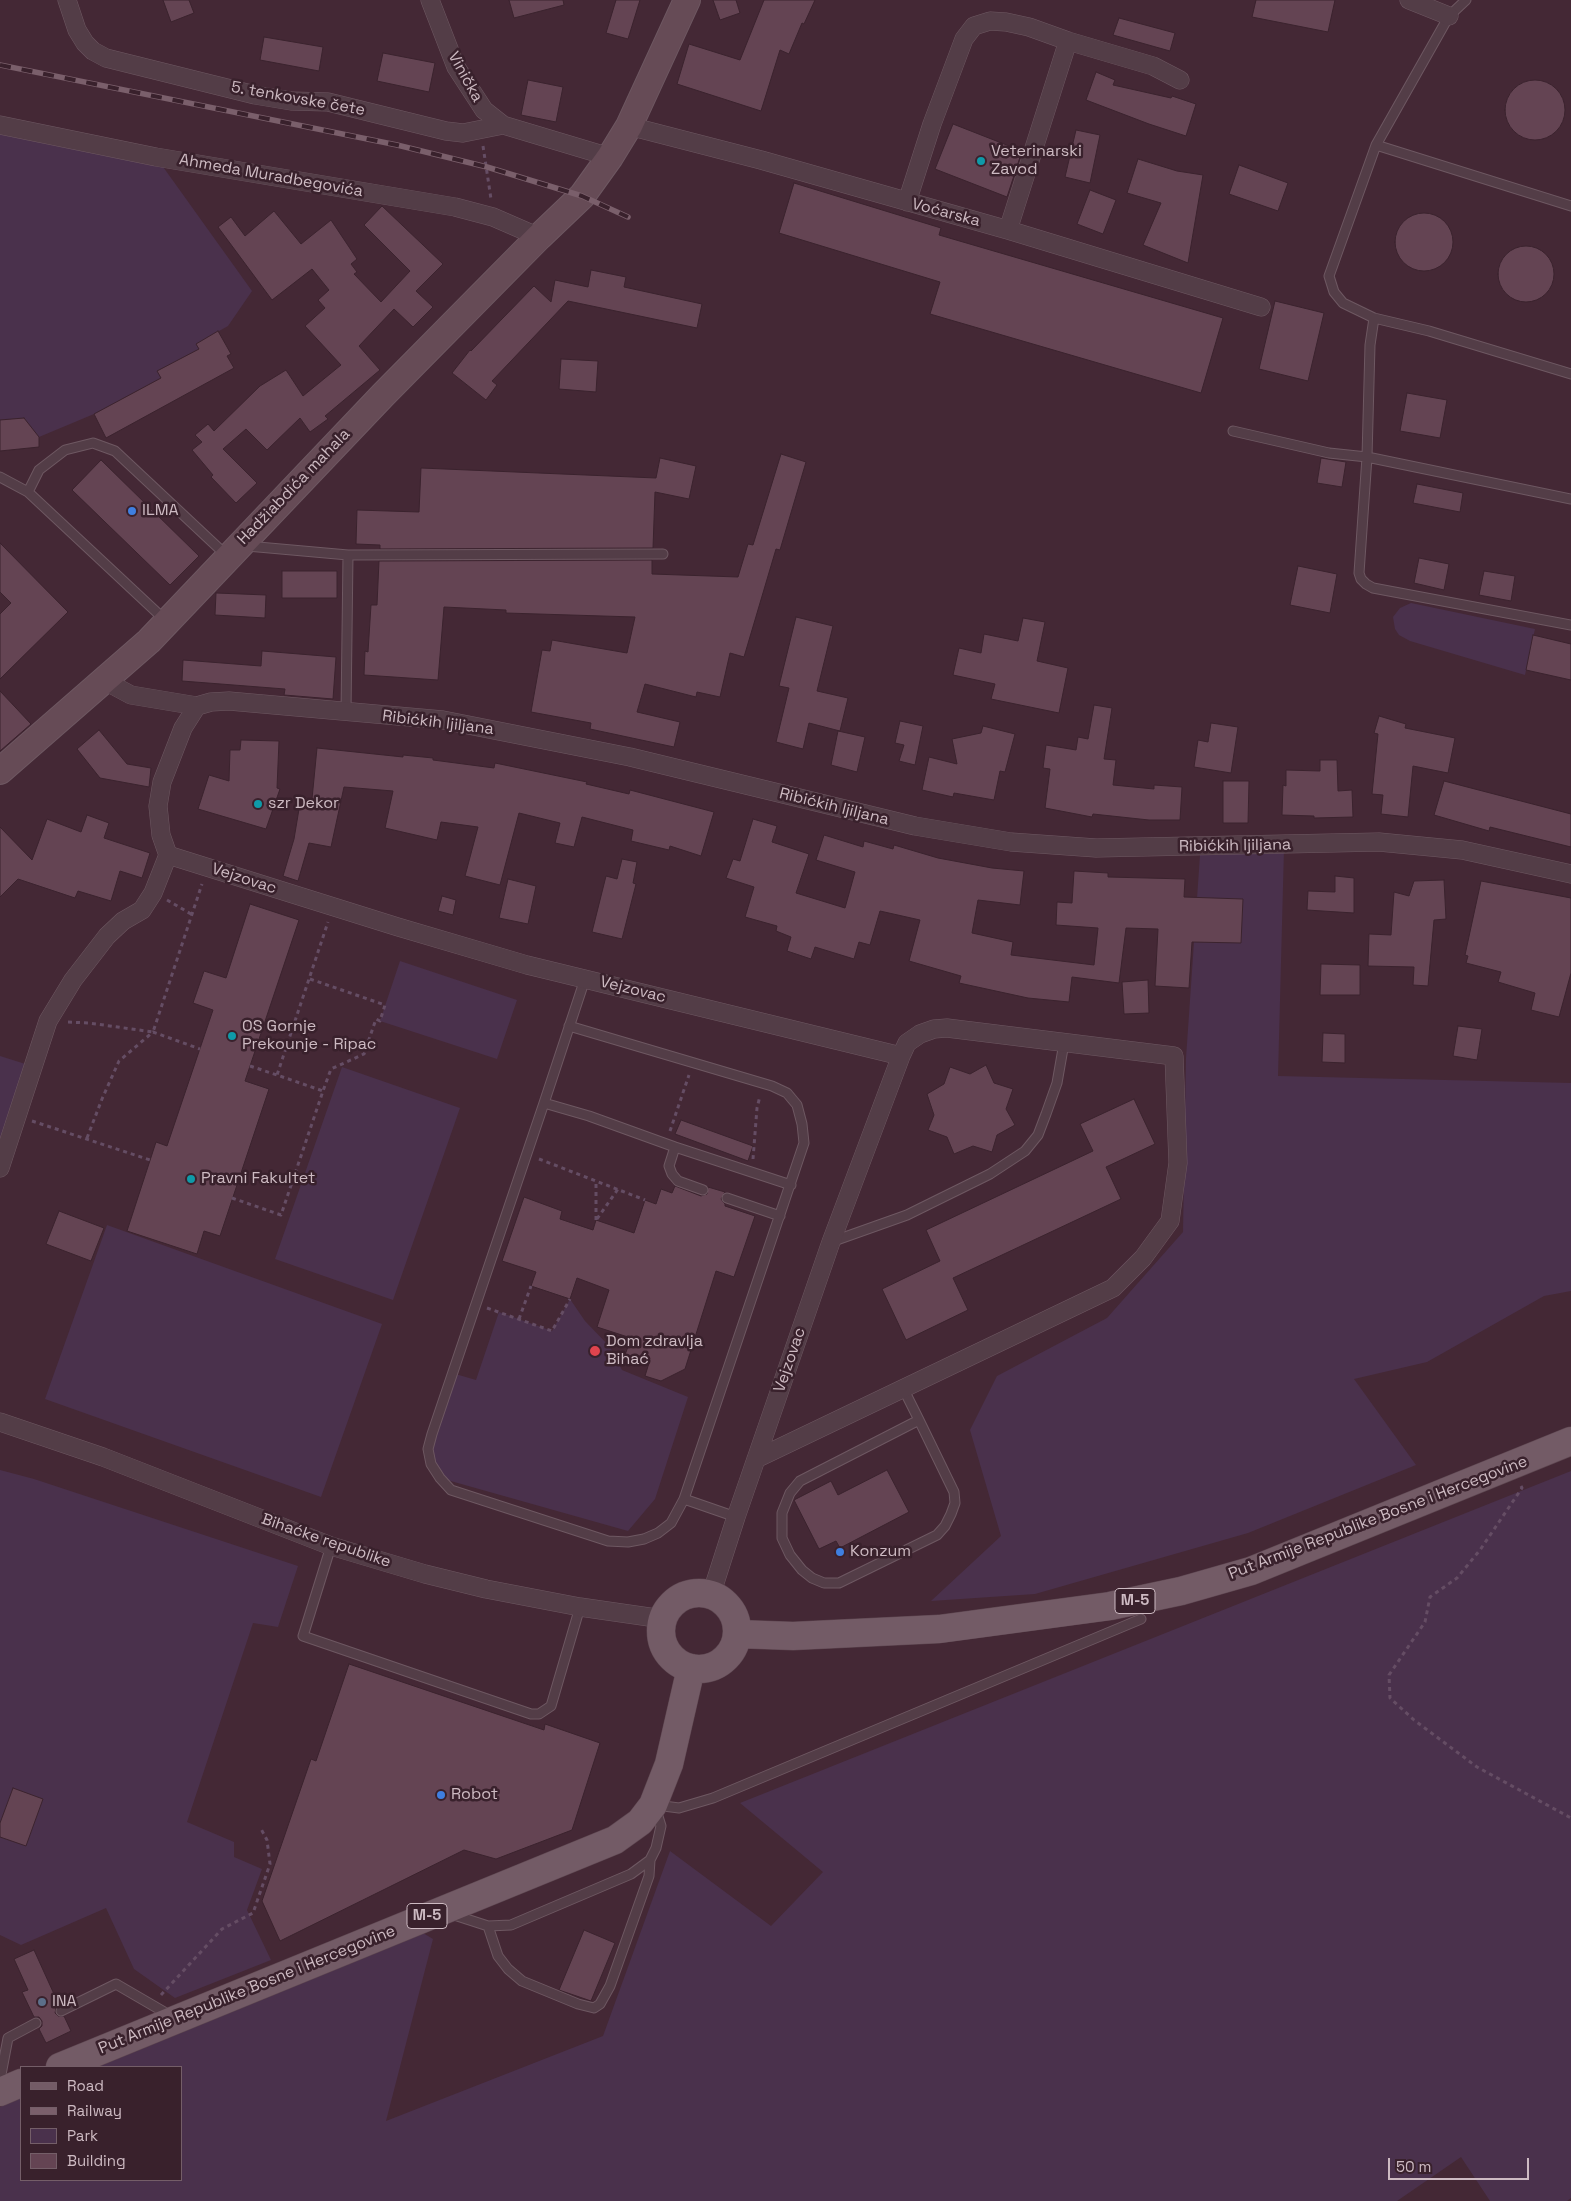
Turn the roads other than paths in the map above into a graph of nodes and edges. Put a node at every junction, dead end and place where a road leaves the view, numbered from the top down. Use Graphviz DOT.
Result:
graph roads {
  1 [pos="67,0"];
  2 [pos="430,0"];
  3 [pos="688,0"];
  4 [pos="1410,0"];
  5 [pos="1466,0"];
  6 [pos="1449,16"];
  7 [pos="1068,41"];
  8 [pos="1180,80"];
  9 [pos="0,125"];
  10 [pos="503,125"];
  11 [pos="629,126"];
  12 [pos="1376,144"];
  13 [pos="610,157"];
  14 [pos="907,202"];
  15 [pos="1571,206"];
  16 [pos="1008,230"];
  17 [pos="539,237"];
  18 [pos="1260,307"];
  19 [pos="1374,318"];
  20 [pos="1571,374"];
  21 [pos="1232,431"];
  22 [pos="1367,457"];
  23 [pos="0,477"];
  24 [pos="28,492"];
  25 [pos="1571,498"];
  26 [pos="234,551"];
  27 [pos="663,554"];
  28 [pos="348,555"];
  29 [pos="167,622"];
  30 [pos="1571,624"];
  31 [pos="105,681"];
  32 [pos="197,706"];
  33 [pos="346,712"];
  34 [pos="0,771"];
  35 [pos="168,855"];
  36 [pos="1571,874"];
  37 [pos="585,979"];
  38 [pos="569,1026"];
  39 [pos="1064,1043"];
  40 [pos="901,1056"];
  41 [pos="544,1103"];
  42 [pos="670,1146"];
  43 [pos="0,1168"];
  44 [pos="791,1185"];
  45 [pos="703,1190"];
  46 [pos="727,1198"];
  47 [pos="780,1216"];
  48 [pos="831,1242"];
  49 [pos="903,1388"];
  50 [pos="919,1420"];
  51 [pos="0,1422"];
  52 [pos="1571,1441"];
  53 [pos="756,1459"];
  54 [pos="684,1499"];
  55 [pos="736,1517"];
  56 [pos="331,1546"];
  57 [pos="711,1594"];
  58 [pos="580,1607"];
  59 [pos="663,1619"];
  60 [pos="1141,1619"];
  61 [pos="737,1634"];
  62 [pos="691,1668"];
  63 [pos="653,1805"];
  64 [pos="650,1860"];
  65 [pos="441,1910"];
  66 [pos="488,1926"];
  67 [pos="61,2011"];
  68 [pos="176,2018"];
  69 [pos="36,2023"];
  70 [pos="62,2066"];
  71 [pos="0,2080"];
  72 [pos="20,2084"];
  73 [pos="0,2092"];
  1 -- 10 [label="street, 5. tenkovske čete"];
  2 -- 10 [label="street, Vinička"];
  3 -- 11 [label="street, Hadžiabdića mahala"];
  4 -- 6 [label="street"];
  5 -- 6 [label="lane"];
  6 -- 12 [label="lane"];
  7 -- 8 [label="street"];
  7 -- 14 [label="street"];
  7 -- 16 [label="street"];
  9 -- 17 [label="street, Ahmeda Muradbegovića"];
  10 -- 13 [label="street, Vinička"];
  11 -- 13 [label="street, Hadžiabdića mahala"];
  11 -- 14 [label="street, Voćarska"];
  12 -- 15 [label="lane"];
  12 -- 19 [label="lane"];
  13 -- 17 [label="street, Hadžiabdića mahala"];
  14 -- 16 [label="street, Voćarska"];
  16 -- 18 [label="street, Voćarska"];
  17 -- 26 [label="street, Hadžiabdića mahala"];
  19 -- 20 [label="lane"];
  19 -- 22 [label="lane"];
  21 -- 22 [label="lane"];
  22 -- 25 [label="lane"];
  22 -- 30 [label="lane"];
  23 -- 24 [label="lane"];
  24 -- 26 [label="lane"];
  24 -- 29 [label="lane"];
  26 -- 28 [label="lane"];
  26 -- 29 [label="street, Hadžiabdića mahala"];
  27 -- 28 [label="lane"];
  28 -- 33 [label="lane"];
  29 -- 31 [label="street, Hadžiabdića mahala"];
  31 -- 32 [label="street, Ribićkih ljiljana"];
  31 -- 34 [label="street, Hadžiabdića mahala"];
  32 -- 33 [label="street, Ribićkih ljiljana"];
  32 -- 35 [label="street"];
  33 -- 36 [label="street, Ribićkih ljiljana"];
  35 -- 37 [label="street, Vejzovac"];
  35 -- 43 [label="street"];
  37 -- 38 [label="lane"];
  37 -- 40 [label="street, Vejzovac"];
  38 -- 41 [label="lane"];
  38 -- 44 [label="lane"];
  39 -- 40 [label="street"];
  39 -- 48 [label="lane"];
  39 -- 49 [label="street"];
  40 -- 48 [label="street, Vejzovac"];
  41 -- 42 [label="lane"];
  41 -- 54 [label="lane"];
  42 -- 44 [label="lane"];
  42 -- 45 [label="lane"];
  44 -- 47 [label="lane"];
  46 -- 47 [label="lane"];
  47 -- 54 [label="lane"];
  48 -- 53 [label="street, Vejzovac"];
  49 -- 50 [label="lane"];
  49 -- 53 [label="street"];
  50 -- 50 [label="lane"];
  51 -- 56 [label="street, Bihaćke republike"];
  52 -- 61 [label="main road, Put Armije Republike Bosne i Hercegovine / M-5"];
  53 -- 55 [label="street, Vejzovac"];
  54 -- 55 [label="lane"];
  55 -- 57 [label="street, Vejzovac"];
  56 -- 58 [label="street, Bihaćke republike"];
  56 -- 58 [label="lane"];
  57 -- 59 [label="main road"];
  57 -- 61 [label="main road"];
  58 -- 59 [label="street, Bihaćke republike"];
  59 -- 62 [label="main road"];
  60 -- 63 [label="lane"];
  61 -- 62 [label="main road"];
  62 -- 63 [label="main road, Put Armije Republike Bosne i Hercegovine / M-5"];
  63 -- 64 [label="lane"];
  63 -- 65 [label="main road, Put Armije Republike Bosne i Hercegovine / M-5"];
  64 -- 66 [label="lane"];
  64 -- 66 [label="lane"];
  65 -- 66 [label="lane"];
  65 -- 68 [label="main road, Put Armije Republike Bosne i Hercegovine / M-5"];
  67 -- 68 [label="lane"];
  68 -- 70 [label="main road, Put Armije Republike Bosne i Hercegovine / M-5"];
  69 -- 71 [label="lane"];
  72 -- 73 [label="main road"];
}
